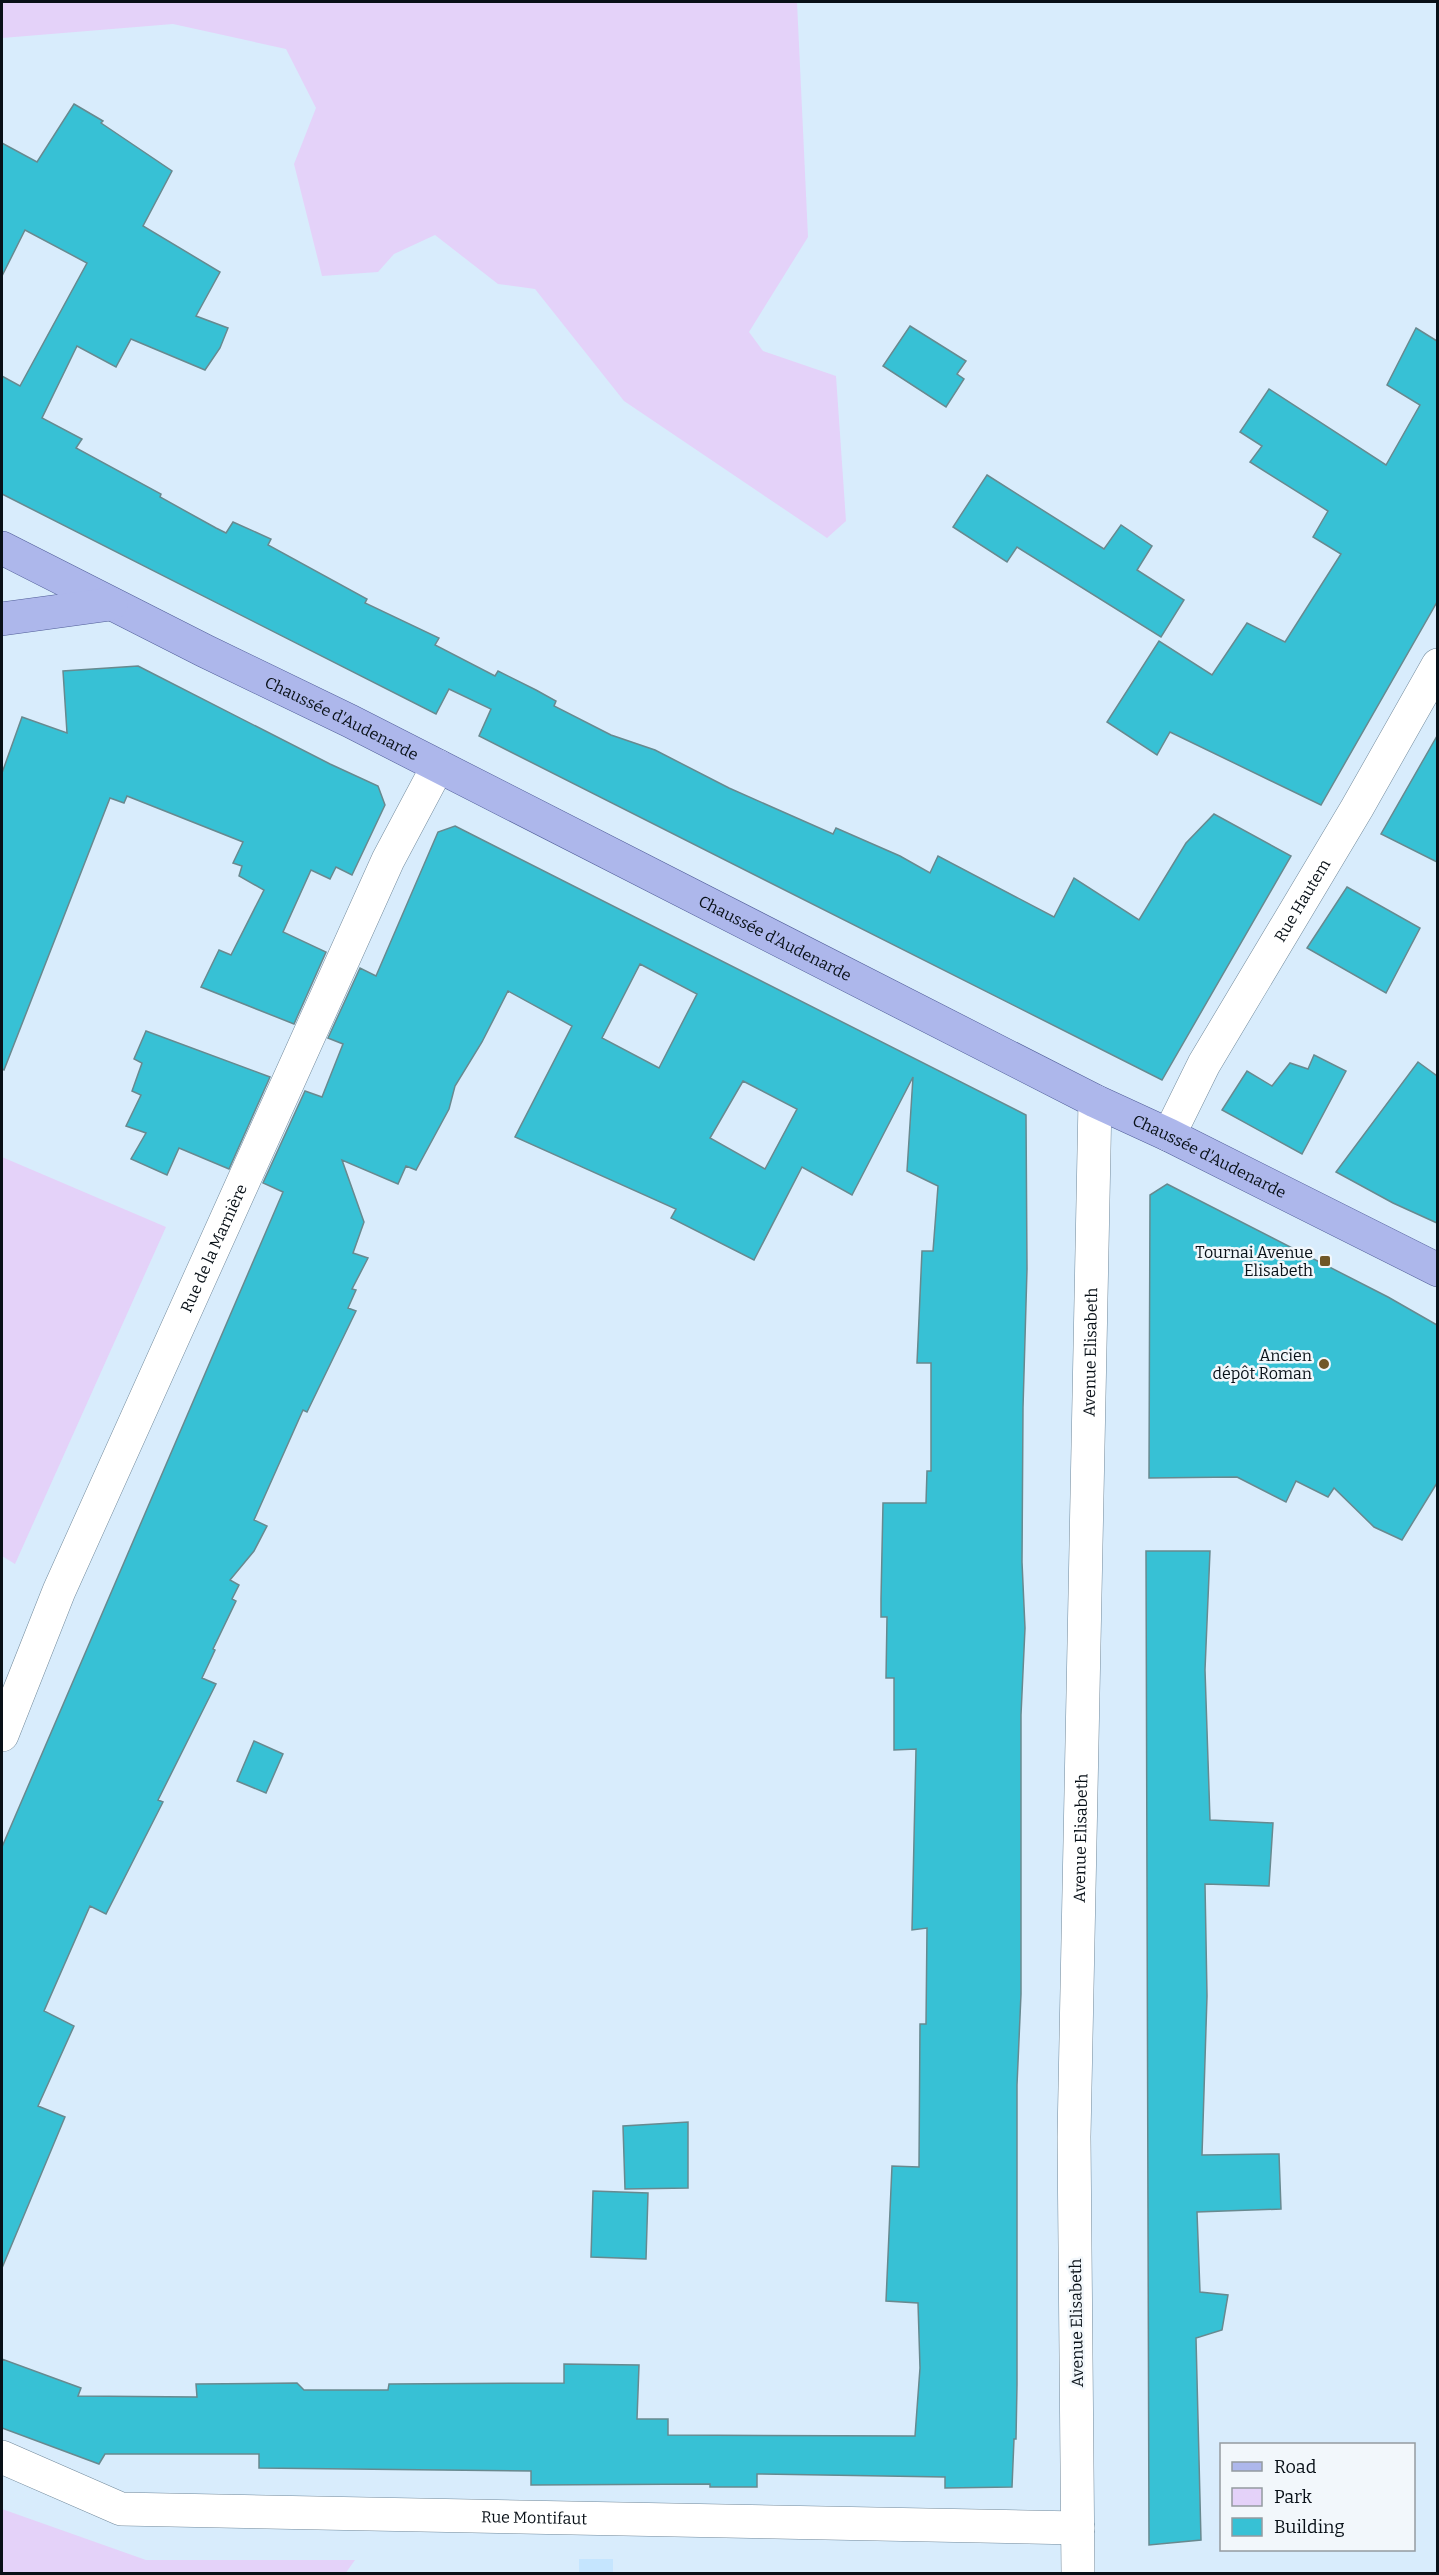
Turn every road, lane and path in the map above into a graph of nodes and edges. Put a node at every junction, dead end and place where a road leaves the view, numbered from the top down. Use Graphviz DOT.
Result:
graph roads {
  1 [pos="2,548"];
  2 [pos="111,604"];
  3 [pos="2,619"];
  4 [pos="1437,665"];
  5 [pos="438,766"];
  6 [pos="1095,1101"];
  7 [pos="1169,1135"];
  8 [pos="1437,1270"];
  9 [pos="2,1735"];
  10 [pos="2,2457"];
  11 [pos="1078,2528"];
  12 [pos="1078,2574"];
  1 -- 2 [label="main road, Chaussée d'Audenarde"];
  2 -- 3 [label="main road"];
  2 -- 5 [label="main road, Chaussée d'Audenarde"];
  4 -- 7 [label="street, Rue Hautem"];
  5 -- 6 [label="main road, Chaussée d'Audenarde"];
  5 -- 9 [label="street, Rue de la Marnière"];
  6 -- 7 [label="main road, Chaussée d'Audenarde"];
  6 -- 11 [label="street, Avenue Elisabeth"];
  7 -- 8 [label="main road, Chaussée d'Audenarde"];
  10 -- 11 [label="street, Rue Montifaut"];
  11 -- 12 [label="street, Avenue Elisabeth"];
}
